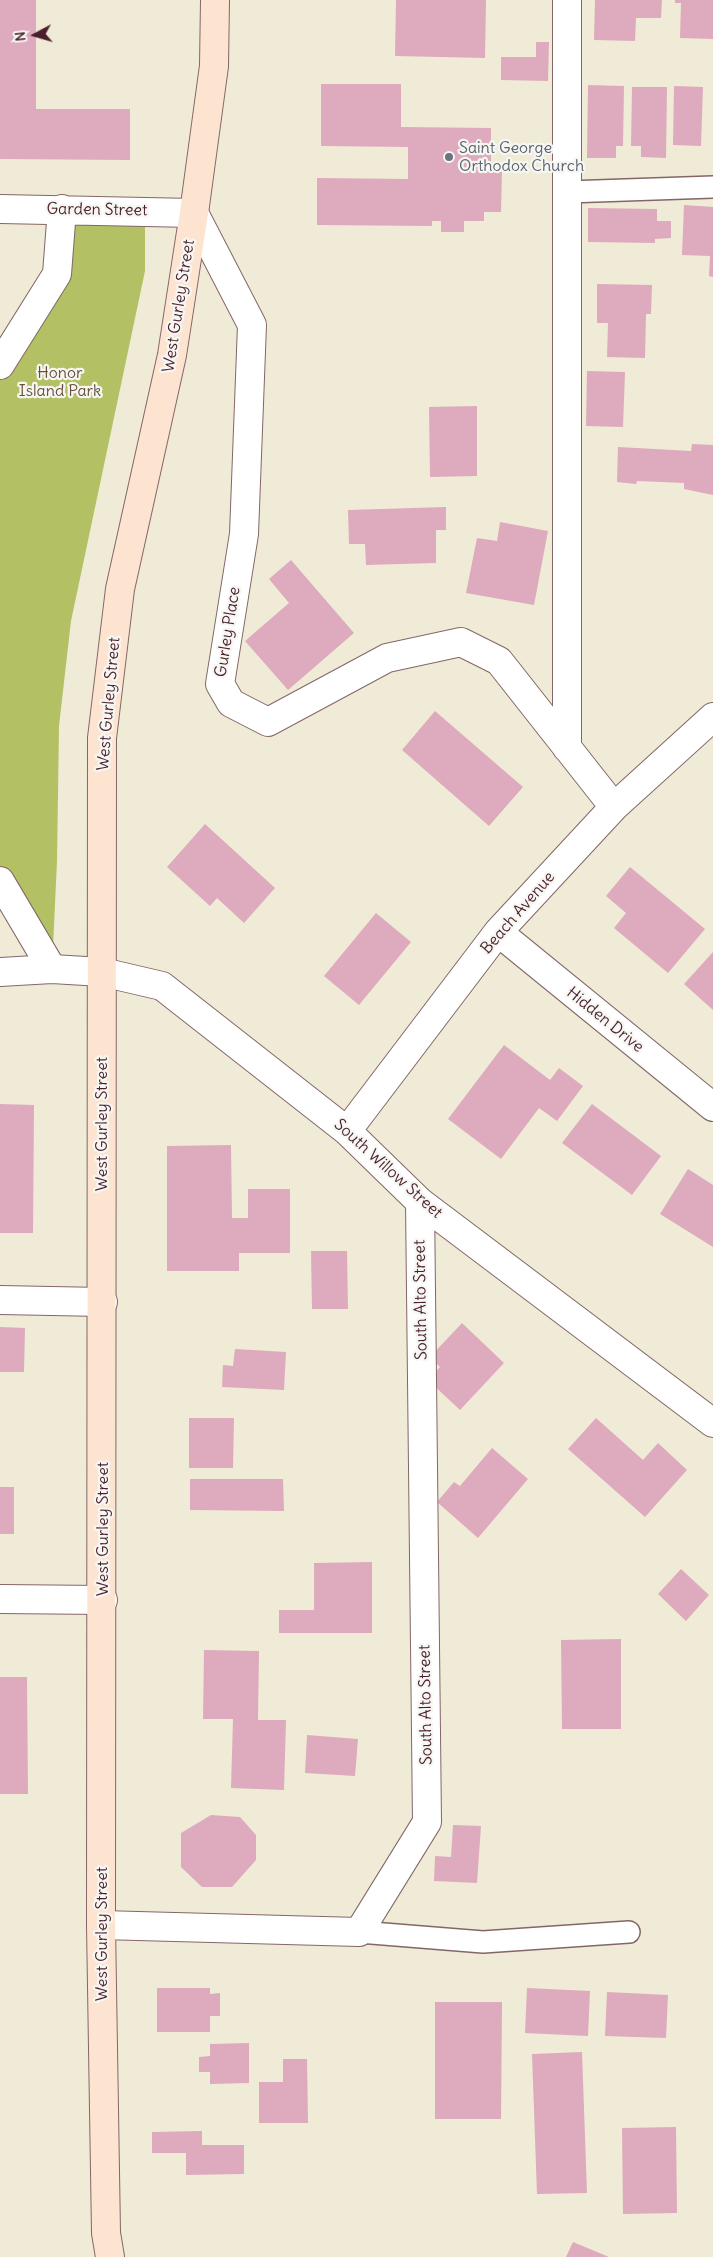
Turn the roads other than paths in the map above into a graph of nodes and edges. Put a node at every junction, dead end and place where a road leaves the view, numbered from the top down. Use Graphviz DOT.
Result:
graph roads {
  1 [pos="215,0"];
  2 [pos="567,0"];
  3 [pos="713,187"];
  4 [pos="567,192"];
  5 [pos="0,209"];
  6 [pos="62,209"];
  7 [pos="194,213"];
  8 [pos="0,364"];
  9 [pos="713,717"];
  10 [pos="567,748"];
  11 [pos="614,807"];
  12 [pos="0,880"];
  13 [pos="498,932"];
  14 [pos="52,969"];
  15 [pos="0,972"];
  16 [pos="102,972"];
  17 [pos="713,1107"];
  18 [pos="347,1130"];
  19 [pos="420,1202"];
  20 [pos="0,1300"];
  21 [pos="103,1302"];
  22 [pos="713,1422"];
  23 [pos="0,1599"];
  24 [pos="103,1600"];
  25 [pos="101,1925"];
  26 [pos="358,1932"];
  27 [pos="629,1932"];
  28 [pos="110,2257"];
  1 -- 7 [label="main road, West Gurley Street"];
  2 -- 4 [label="street"];
  3 -- 4 [label="lane"];
  4 -- 10 [label="street"];
  5 -- 6 [label="street, Garden Street"];
  6 -- 7 [label="street, Garden Street"];
  6 -- 8 [label="street"];
  7 -- 10 [label="street, Gurley Place"];
  7 -- 16 [label="main road, West Gurley Street"];
  9 -- 11 [label="street, Beach Avenue"];
  10 -- 11 [label="street, Gurley Place"];
  11 -- 13 [label="street, Beach Avenue"];
  12 -- 14 [label="street"];
  13 -- 17 [label="street, Hidden Drive"];
  13 -- 18 [label="street, Beach Avenue"];
  14 -- 15 [label="street, South Willow Street"];
  14 -- 16 [label="street, South Willow Street"];
  16 -- 18 [label="street, South Willow Street"];
  16 -- 21 [label="main road, West Gurley Street"];
  18 -- 19 [label="street, South Willow Street"];
  19 -- 22 [label="street, South Willow Street"];
  19 -- 26 [label="street, South Alto Street"];
  20 -- 21 [label="street"];
  21 -- 24 [label="main road, West Gurley Street"];
  23 -- 24 [label="street"];
  24 -- 25 [label="main road, West Gurley Street"];
  25 -- 26 [label="street"];
  25 -- 28 [label="main road, West Gurley Street"];
  26 -- 27 [label="lane"];
}
